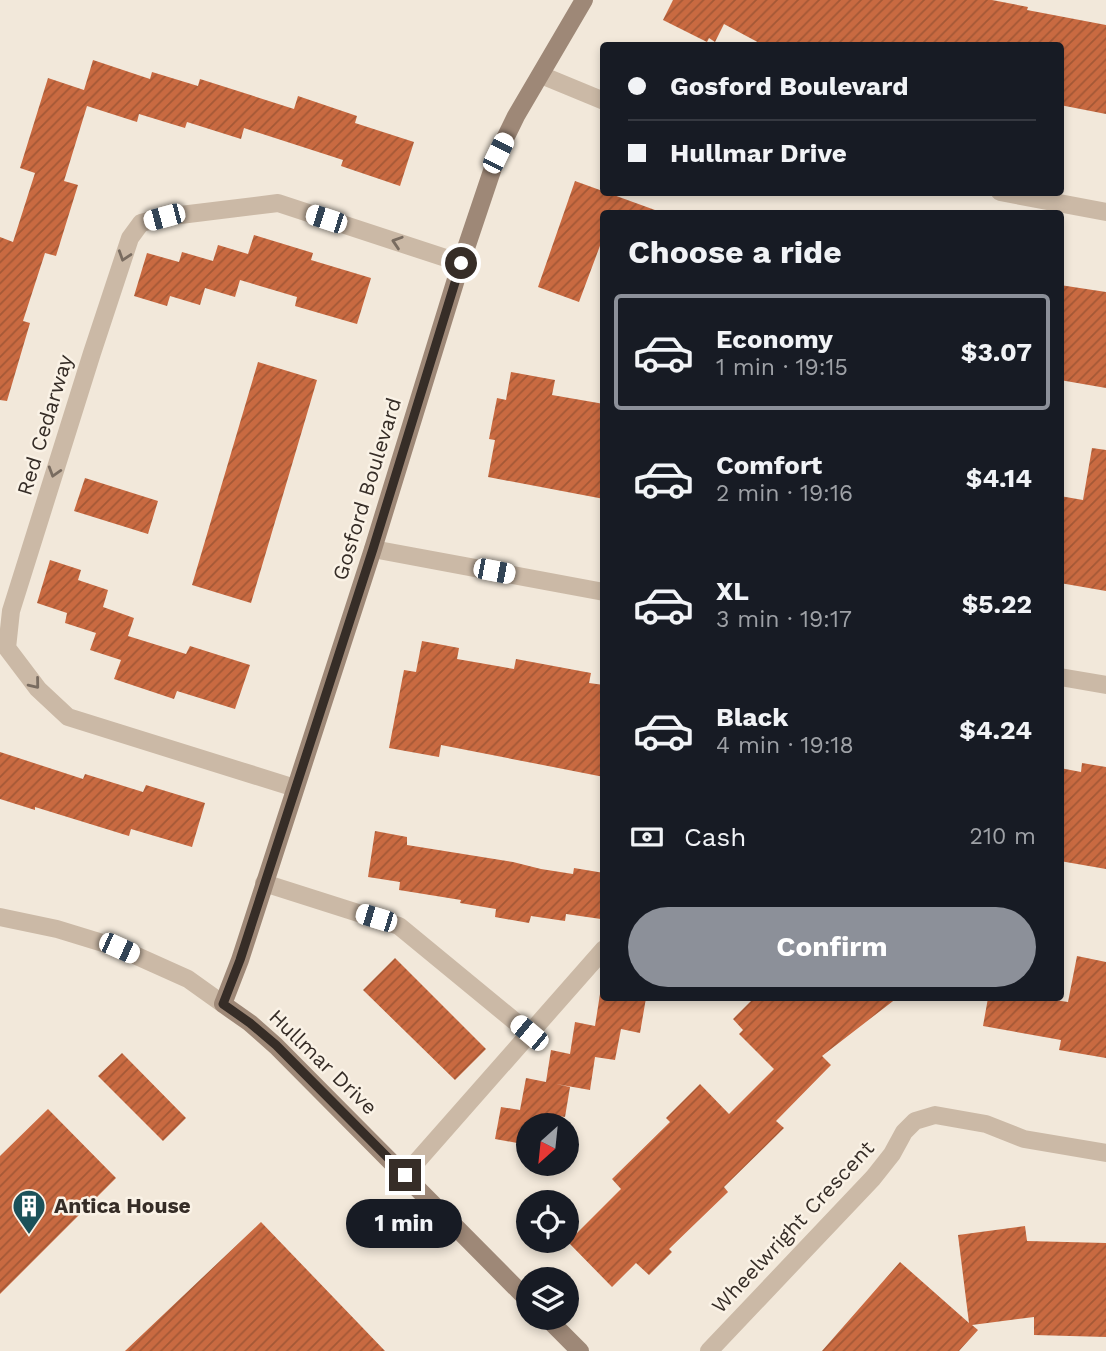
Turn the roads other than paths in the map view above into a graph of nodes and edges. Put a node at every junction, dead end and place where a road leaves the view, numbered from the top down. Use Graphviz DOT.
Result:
graph roads {
  1 [pos="584,0"];
  2 [pos="541,75"];
  3 [pos="600,99"];
  4 [pos="1021,196"];
  5 [pos="1106,212"];
  6 [pos="461,263"];
  7 [pos="373,549"];
  8 [pos="600,591"];
  9 [pos="1064,678"];
  10 [pos="1106,685"];
  11 [pos="295,788"];
  12 [pos="264,883"];
  13 [pos="0,917"];
  14 [pos="600,953"];
  15 [pos="223,1004"];
  16 [pos="529,1033"];
  17 [pos="1106,1153"];
  18 [pos="405,1175"];
  19 [pos="516,1288"];
  20 [pos="559,1330"];
  21 [pos="580,1351"];
  22 [pos="709,1351"];
  1 -- 2 [label="street, Gosford Boulevard"];
  2 -- 3 [label="street"];
  2 -- 6 [label="street, Gosford Boulevard"];
  4 -- 5 [label="street"];
  6 -- 7 [label="street, Gosford Boulevard"];
  6 -- 11 [label="street, Red Cedarway, one-way"];
  7 -- 8 [label="street"];
  7 -- 11 [label="street, Gosford Boulevard"];
  9 -- 10 [label="street"];
  11 -- 12 [label="street, Gosford Boulevard"];
  12 -- 15 [label="street, Gosford Boulevard"];
  12 -- 16 [label="street"];
  13 -- 15 [label="street, Hullmar Drive"];
  14 -- 16 [label="street"];
  15 -- 18 [label="street, Hullmar Drive"];
  16 -- 18 [label="street"];
  17 -- 22 [label="street, Wheelwright Crescent"];
  18 -- 19 [label="street, Hullmar Drive"];
  20 -- 21 [label="street"];
}
